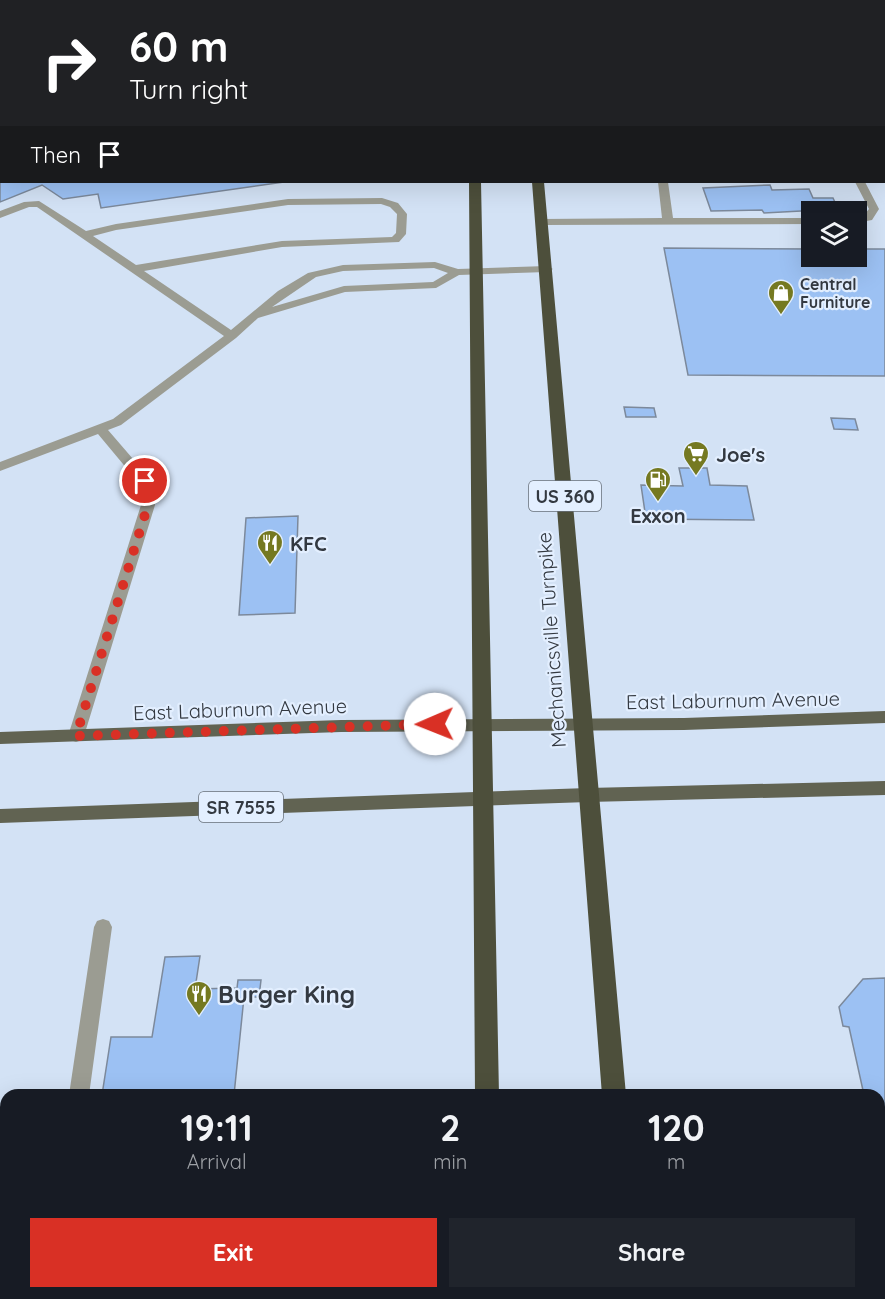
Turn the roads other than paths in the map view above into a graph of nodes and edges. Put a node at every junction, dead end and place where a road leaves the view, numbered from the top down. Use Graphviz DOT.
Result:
graph roads {
  1 [pos="475,183"];
  2 [pos="538,183"];
  3 [pos="663,183"];
  4 [pos="861,183"];
  5 [pos="0,216"];
  6 [pos="867,218"];
  7 [pos="801,221"];
  8 [pos="542,222"];
  9 [pos="668,222"];
  10 [pos="85,235"];
  11 [pos="135,269"];
  12 [pos="476,270"];
  13 [pos="547,270"];
  14 [pos="457,272"];
  15 [pos="254,316"];
  16 [pos="232,336"];
  17 [pos="101,430"];
  18 [pos="0,467"];
  19 [pos="885,717"];
  20 [pos="483,724"];
  21 [pos="583,724"];
  22 [pos="76,736"];
  23 [pos="0,738"];
  24 [pos="885,788"];
  25 [pos="588,795"];
  26 [pos="483,799"];
  27 [pos="0,816"];
  28 [pos="103,927"];
  29 [pos="80,1089"];
  30 [pos="487,1089"];
  31 [pos="613,1089"];
  1 -- 12 [label="highway"];
  2 -- 8 [label="highway, Mechanicsville Turnpike / US 360"];
  3 -- 9 [label="lane"];
  4 -- 6 [label="lane"];
  5 -- 10 [label="lane"];
  7 -- 9 [label="lane"];
  8 -- 9 [label="lane"];
  8 -- 13 [label="highway, Mechanicsville Turnpike / US 360"];
  10 -- 11 [label="lane"];
  10 -- 11 [label="lane"];
  11 -- 16 [label="lane"];
  12 -- 13 [label="lane"];
  12 -- 14 [label="lane"];
  12 -- 20 [label="highway"];
  13 -- 21 [label="highway, Mechanicsville Turnpike / US 360"];
  14 -- 15 [label="lane"];
  14 -- 15 [label="lane"];
  15 -- 16 [label="lane"];
  16 -- 17 [label="lane"];
  17 -- 18 [label="lane"];
  17 -- 22 [label="lane"];
  19 -- 21 [label="main road, East Laburnum Avenue"];
  20 -- 21 [label="main road, East Laburnum Avenue"];
  20 -- 22 [label="main road, East Laburnum Avenue"];
  20 -- 26 [label="highway"];
  21 -- 25 [label="highway, Mechanicsville Turnpike / US 360"];
  22 -- 23 [label="main road, East Laburnum Avenue"];
  24 -- 25 [label="main road"];
  25 -- 26 [label="main road"];
  25 -- 31 [label="highway, Mechanicsville Turnpike / US 360"];
  26 -- 27 [label="main road, SR 7555"];
  26 -- 30 [label="highway"];
  28 -- 29 [label="lane"];
}
